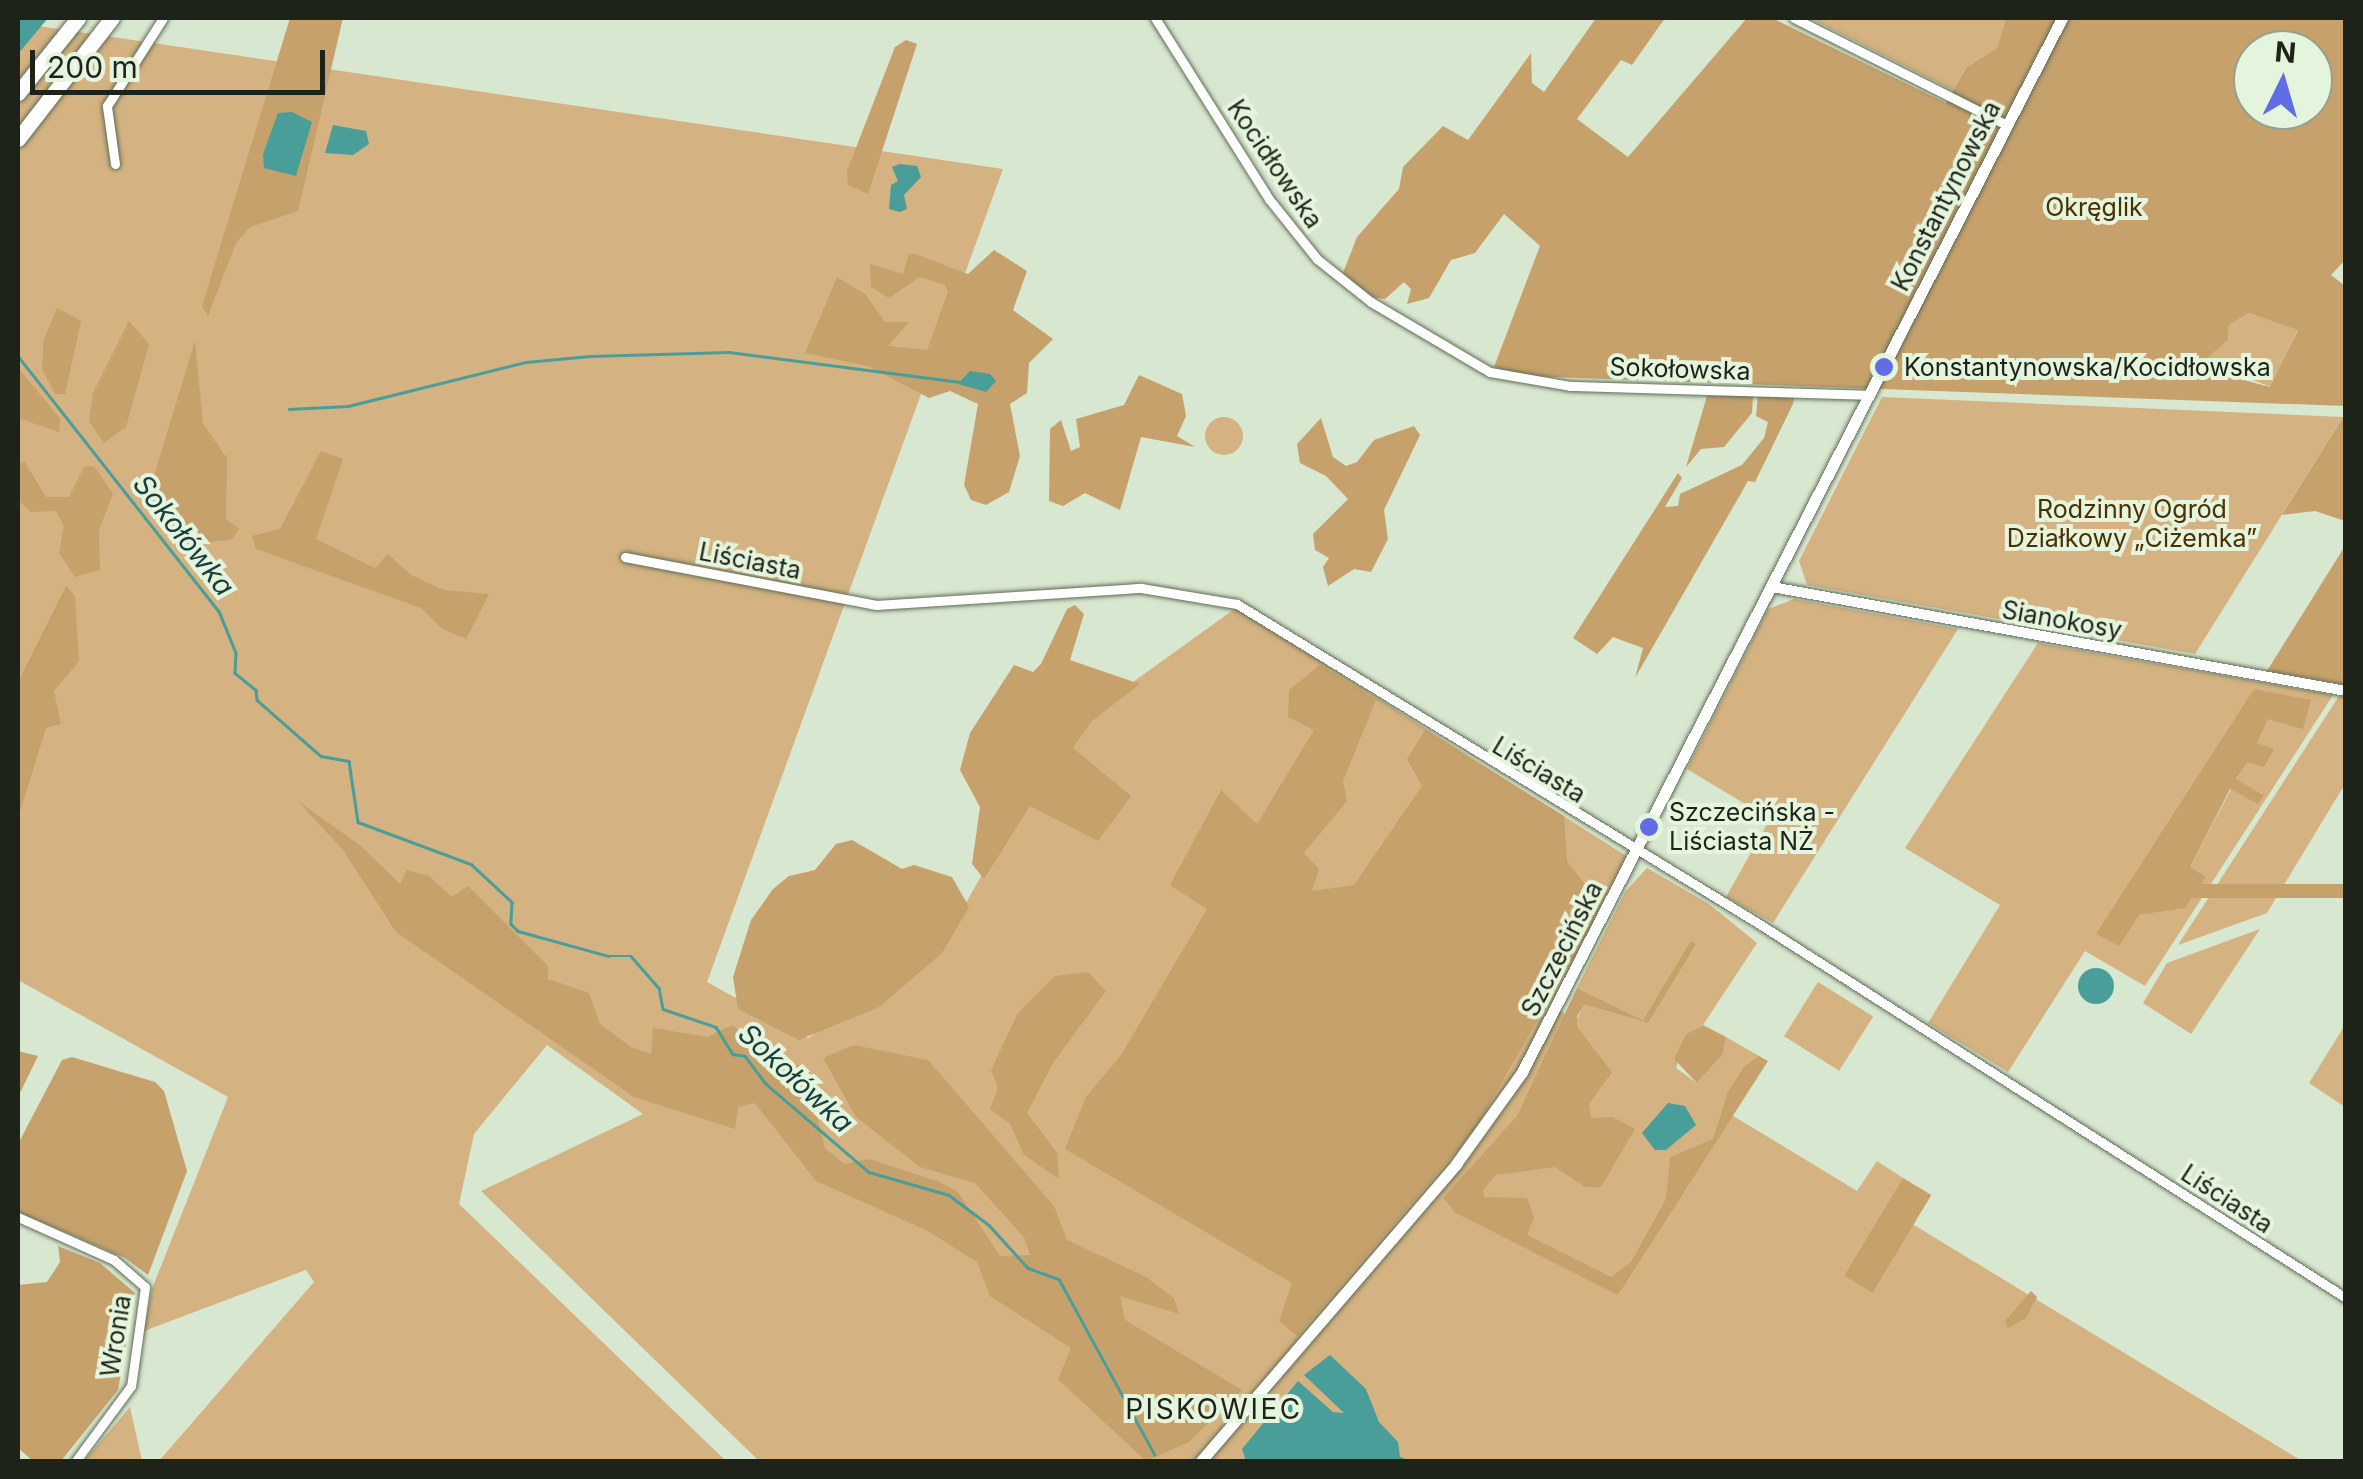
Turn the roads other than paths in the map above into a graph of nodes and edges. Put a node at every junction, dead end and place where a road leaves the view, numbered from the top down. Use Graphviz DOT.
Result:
graph roads {
  1 [pos="78,18"];
  2 [pos="112,18"];
  3 [pos="163,18"];
  4 [pos="1155,18"];
  5 [pos="1794,18"];
  6 [pos="2062,18"];
  7 [pos="18,93"];
  8 [pos="2007,125"];
  9 [pos="18,139"];
  10 [pos="115,164"];
  11 [pos="1490,372"];
  12 [pos="1870,395"];
  13 [pos="624,557"];
  14 [pos="1772,587"];
  15 [pos="2346,691"];
  16 [pos="1636,852"];
  17 [pos="18,1218"];
  18 [pos="2346,1298"];
  19 [pos="75,1462"];
  20 [pos="1200,1462"];
  1 -- 7 [label="highway"];
  2 -- 9 [label="highway"];
  3 -- 10 [label="street"];
  4 -- 11 [label="street, Kocidłowska"];
  5 -- 8 [label="street"];
  6 -- 8 [label="main road, Konstantynowska"];
  8 -- 12 [label="main road, Konstantynowska"];
  11 -- 12 [label="street, Sokołowska"];
  12 -- 14 [label="main road, Szczecińska"];
  13 -- 16 [label="street, Liściasta"];
  14 -- 15 [label="street, Sianokosy"];
  14 -- 16 [label="main road, Szczecińska"];
  16 -- 18 [label="street, Liściasta"];
  16 -- 20 [label="main road, Szczecińska"];
  17 -- 19 [label="street, Wronia"];
}
